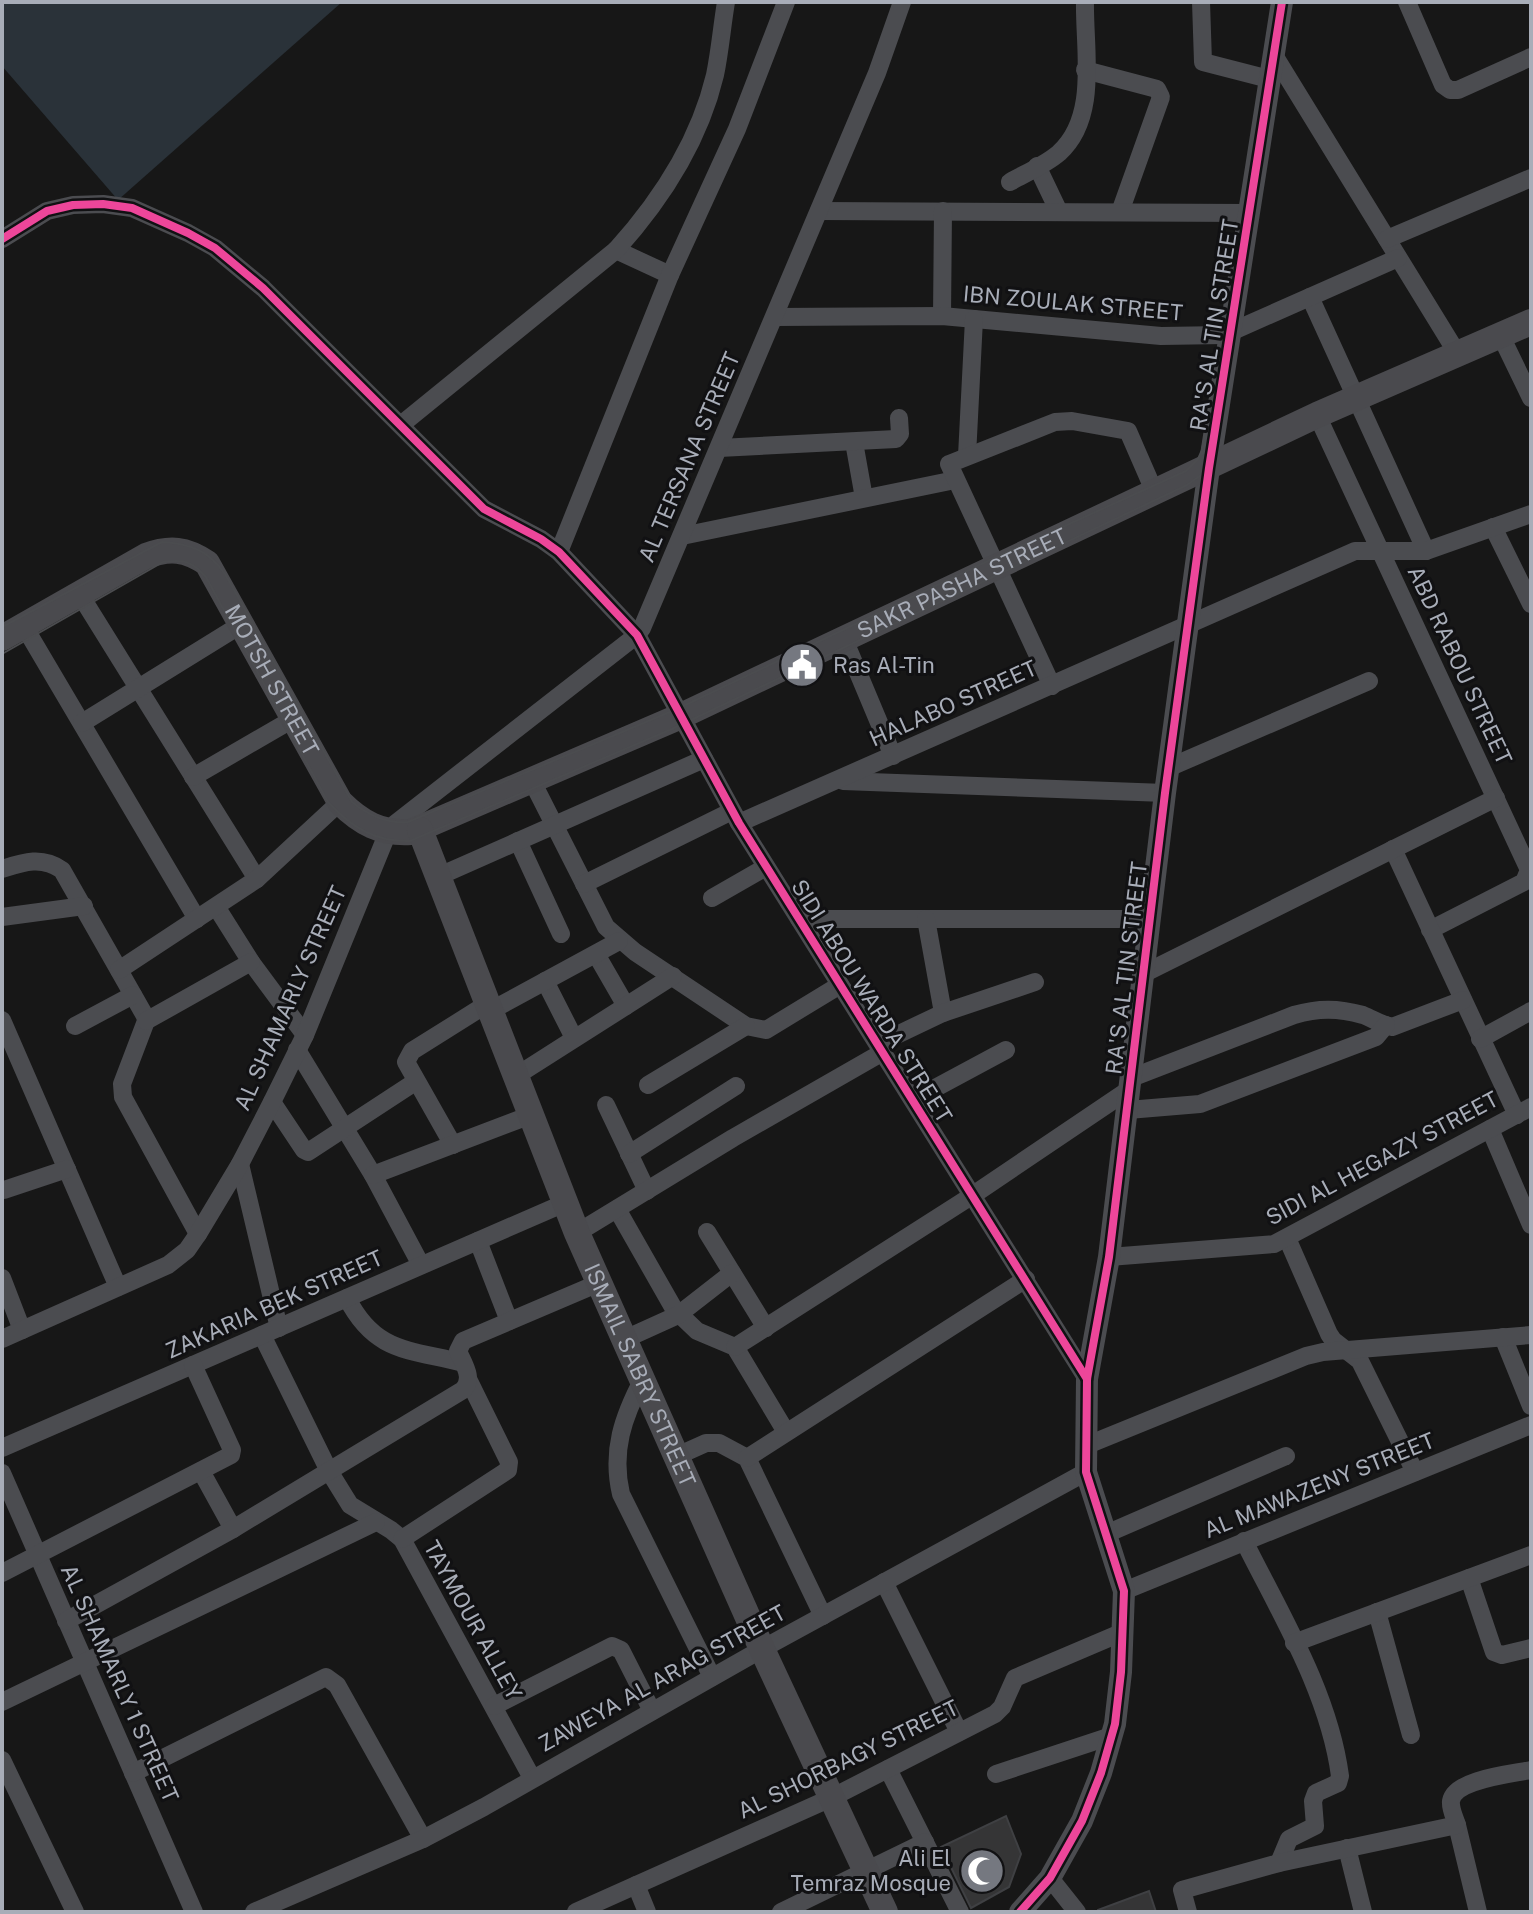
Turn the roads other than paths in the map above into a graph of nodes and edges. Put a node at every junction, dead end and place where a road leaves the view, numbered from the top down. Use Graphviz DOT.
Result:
graph roads {
  1 [pos="726,2"];
  2 [pos="786,2"];
  3 [pos="902,2"];
  4 [pos="1085,2"];
  5 [pos="1201,2"];
  6 [pos="1282,2"];
  7 [pos="1407,2"];
  8 [pos="1531,57"];
  9 [pos="1271,68"];
  10 [pos="1085,70"];
  11 [pos="1037,166"];
  12 [pos="1531,178"];
  13 [pos="1010,182"];
  14 [pos="819,211"];
  15 [pos="943,211"];
  16 [pos="1059,212"];
  17 [pos="1120,212"];
  18 [pos="1250,213"];
  19 [pos="2,239"];
  20 [pos="1387,239"];
  21 [pos="616,250"];
  22 [pos="1398,258"];
  23 [pos="670,275"];
  24 [pos="1310,297"];
  25 [pos="942,316"];
  26 [pos="775,317"];
  27 [pos="974,319"];
  28 [pos="1531,322"];
  29 [pos="1231,333"];
  30 [pos="1500,334"];
  31 [pos="1457,353"];
  32 [pos="1356,398"];
  33 [pos="1531,398"];
  34 [pos="1317,415"];
  35 [pos="899,418"];
  36 [pos="402,424"];
  37 [pos="854,442"];
  38 [pos="719,448"];
  39 [pos="967,456"];
  40 [pos="1209,468"];
  41 [pos="955,480"];
  42 [pos="1155,493"];
  43 [pos="864,498"];
  44 [pos="1531,514"];
  45 [pos="1493,527"];
  46 [pos="682,536"];
  47 [pos="1380,551"];
  48 [pos="1426,551"];
  49 [pos="559,552"];
  50 [pos="996,569"];
  51 [pos="79,593"];
  52 [pos="1531,604"];
  53 [pos="242,624"];
  54 [pos="1187,628"];
  55 [pos="13,632"];
  56 [pos="637,635"];
  57 [pos="844,639"];
  58 [pos="1369,681"];
  59 [pos="1052,686"];
  60 [pos="138,688"];
  61 [pos="681,716"];
  62 [pos="293,719"];
  63 [pos="82,723"];
  64 [pos="893,756"];
  65 [pos="704,759"];
  66 [pos="1168,768"];
  67 [pos="193,777"];
  68 [pos="532,781"];
  69 [pos="836,781"];
  70 [pos="1165,793"];
  71 [pos="1496,798"];
  72 [pos="340,802"];
  73 [pos="736,817"];
  74 [pos="554,825"];
  75 [pos="420,830"];
  76 [pos="388,832"];
  77 [pos="518,841"];
  78 [pos="1393,849"];
  79 [pos="766,867"];
  80 [pos="2,869"];
  81 [pos="437,877"];
  82 [pos="257,879"];
  83 [pos="584,884"];
  84 [pos="712,898"];
  85 [pos="84,906"];
  86 [pos="217,908"];
  87 [pos="2,917"];
  88 [pos="197,919"];
  89 [pos="799,919"];
  90 [pos="926,919"];
  91 [pos="1149,919"];
  92 [pos="1430,930"];
  93 [pos="561,934"];
  94 [pos="619,941"];
  95 [pos="596,954"];
  96 [pos="251,962"];
  97 [pos="119,970"];
  98 [pos="1143,974"];
  99 [pos="673,976"];
  100 [pos="545,981"];
  101 [pos="1035,982"];
  102 [pos="840,985"];
  103 [pos="133,995"];
  104 [pos="1463,1000"];
  105 [pos="626,1006"];
  106 [pos="489,1007"];
  107 [pos="1531,1011"];
  108 [pos="943,1013"];
  109 [pos="2,1020"];
  110 [pos="146,1021"];
  111 [pos="1386,1025"];
  112 [pos="75,1026"];
  113 [pos="746,1026"];
  114 [pos="574,1038"];
  115 [pos="1480,1039"];
  116 [pos="301,1042"];
  117 [pos="880,1048"];
  118 [pos="1006,1050"];
  119 [pos="516,1076"];
  120 [pos="415,1082"];
  121 [pos="648,1085"];
  122 [pos="736,1086"];
  123 [pos="1130,1092"];
  124 [pos="913,1100"];
  125 [pos="272,1102"];
  126 [pos="606,1105"];
  127 [pos="1524,1111"];
  128 [pos="531,1115"];
  129 [pos="344,1128"];
  130 [pos="1490,1129"];
  131 [pos="453,1145"];
  132 [pos="629,1154"];
  133 [pos="240,1164"];
  134 [pos="67,1169"];
  135 [pos="373,1175"];
  136 [pos="3,1190"];
  137 [pos="647,1191"];
  138 [pos="973,1195"];
  139 [pos="565,1203"];
  140 [pos="617,1209"];
  141 [pos="1531,1225"];
  142 [pos="707,1232"];
  143 [pos="577,1233"];
  144 [pos="198,1234"];
  145 [pos="1287,1238"];
  146 [pos="478,1241"];
  147 [pos="1109,1257"];
  148 [pos="421,1265"];
  149 [pos="732,1273"];
  150 [pos="2,1278"];
  151 [pos="1026,1279"];
  152 [pos="599,1283"];
  153 [pos="118,1287"];
  154 [pos="347,1298"];
  155 [pos="678,1315"];
  156 [pos="509,1321"];
  157 [pos="766,1328"];
  158 [pos="22,1330"];
  159 [pos="270,1332"];
  160 [pos="1531,1335"];
  161 [pos="1503,1337"];
  162 [pos="2,1339"];
  163 [pos="625,1339"];
  164 [pos="735,1347"];
  165 [pos="1348,1349"];
  166 [pos="193,1365"];
  167 [pos="466,1372"];
  168 [pos="643,1379"];
  169 [pos="1087,1379"];
  170 [pos="1531,1406"];
  171 [pos="1531,1425"];
  172 [pos="786,1432"];
  173 [pos="1085,1446"];
  174 [pos="2,1448"];
  175 [pos="677,1456"];
  176 [pos="1286,1456"];
  177 [pos="747,1458"];
  178 [pos="201,1471"];
  179 [pos="329,1471"];
  180 [pos="1086,1472"];
  181 [pos="1415,1472"];
  182 [pos="2,1473"];
  183 [pos="376,1522"];
  184 [pos="233,1529"];
  185 [pos="1106,1534"];
  186 [pos="402,1539"];
  187 [pos="1244,1541"];
  188 [pos="37,1555"];
  189 [pos="1531,1555"];
  190 [pos="2,1573"];
  191 [pos="1469,1578"];
  192 [pos="884,1582"];
  193 [pos="1124,1591"];
  194 [pos="1377,1612"];
  195 [pos="823,1616"];
  196 [pos="66,1621"];
  197 [pos="1123,1632"];
  198 [pos="1294,1643"];
  199 [pos="1531,1648"];
  200 [pos="762,1649"];
  201 [pos="85,1662"];
  202 [pos="712,1677"];
  203 [pos="2,1702"];
  204 [pos="494,1706"];
  205 [pos="652,1711"];
  206 [pos="959,1732"];
  207 [pos="1411,1735"];
  208 [pos="1111,1736"];
  209 [pos="2,1760"];
  210 [pos="888,1769"];
  211 [pos="1531,1770"];
  212 [pos="133,1773"];
  213 [pos="996,1774"];
  214 [pos="532,1778"];
  215 [pos="831,1798"];
  216 [pos="1457,1825"];
  217 [pos="423,1839"];
  218 [pos="925,1842"];
  219 [pos="1347,1848"];
  220 [pos="1279,1863"];
  221 [pos="865,1871"];
  222 [pos="1050,1878"];
  223 [pos="636,1885"];
  224 [pos="75,1912"];
  225 [pos="194,1912"];
  226 [pos="254,1912"];
  227 [pos="576,1912"];
  228 [pos="647,1912"];
  229 [pos="781,1912"];
  230 [pos="885,1912"];
  231 [pos="960,1912"];
  232 [pos="1020,1912"];
  233 [pos="1077,1912"];
  234 [pos="1188,1912"];
  235 [pos="1363,1912"];
  236 [pos="1478,1912"];
  1 -- 21 [label="street"];
  2 -- 23 [label="street"];
  3 -- 14 [label="street, AL TERSANA STREET"];
  4 -- 10 [label="street"];
  5 -- 9 [label="street"];
  6 -- 9 [label="street, RA'S AL TIN STREET"];
  7 -- 8 [label="street"];
  9 -- 18 [label="street, RA'S AL TIN STREET"];
  9 -- 20 [label="street"];
  10 -- 11 [label="street"];
  10 -- 17 [label="street"];
  11 -- 13 [label="street"];
  11 -- 16 [label="street"];
  12 -- 20 [label="street"];
  14 -- 15 [label="street"];
  14 -- 26 [label="street, AL TERSANA STREET"];
  15 -- 16 [label="street"];
  15 -- 25 [label="street"];
  16 -- 17 [label="street"];
  17 -- 18 [label="street"];
  18 -- 29 [label="street, RA'S AL TIN STREET"];
  19 -- 36 [label="street, SIDI ABOU WARDA STREET"];
  20 -- 22 [label="street"];
  21 -- 23 [label="street"];
  21 -- 36 [label="street"];
  22 -- 24 [label="street, IBN ZOULAK STREET"];
  22 -- 31 [label="street"];
  23 -- 49 [label="street"];
  24 -- 29 [label="street, IBN ZOULAK STREET"];
  24 -- 32 [label="street"];
  25 -- 26 [label="street, IBN ZOULAK STREET"];
  25 -- 27 [label="street, IBN ZOULAK STREET"];
  26 -- 38 [label="street, AL TERSANA STREET"];
  27 -- 29 [label="street, IBN ZOULAK STREET"];
  27 -- 39 [label="street"];
  28 -- 30 [label="main road, SAKR PASHA STREET"];
  29 -- 40 [label="street, RA'S AL TIN STREET"];
  30 -- 31 [label="main road, SAKR PASHA STREET"];
  30 -- 33 [label="street"];
  31 -- 32 [label="main road, SAKR PASHA STREET"];
  32 -- 34 [label="main road, SAKR PASHA STREET"];
  32 -- 48 [label="street"];
  34 -- 40 [label="main road, SAKR PASHA STREET"];
  34 -- 47 [label="street, ABD RABOU STREET"];
  35 -- 37 [label="street"];
  36 -- 49 [label="street, SIDI ABOU WARDA STREET"];
  37 -- 38 [label="street"];
  37 -- 43 [label="street"];
  38 -- 46 [label="street, AL TERSANA STREET"];
  39 -- 41 [label="street"];
  39 -- 42 [label="street"];
  40 -- 42 [label="main road, SAKR PASHA STREET"];
  40 -- 54 [label="street, RA'S AL TIN STREET"];
  41 -- 43 [label="street"];
  41 -- 50 [label="street"];
  42 -- 50 [label="main road, SAKR PASHA STREET"];
  43 -- 46 [label="street"];
  44 -- 45 [label="street, HALABO STREET"];
  45 -- 48 [label="street, HALABO STREET"];
  45 -- 52 [label="street"];
  46 -- 56 [label="street, AL TERSANA STREET"];
  47 -- 48 [label="street, HALABO STREET"];
  47 -- 54 [label="street, HALABO STREET"];
  47 -- 71 [label="street, ABD RABOU STREET"];
  49 -- 56 [label="street, SIDI ABOU WARDA STREET"];
  50 -- 57 [label="main road, SAKR PASHA STREET"];
  50 -- 59 [label="street"];
  51 -- 53 [label="main road, MOTSH STREET"];
  51 -- 55 [label="main road"];
  51 -- 60 [label="street"];
  53 -- 60 [label="street"];
  53 -- 62 [label="main road, MOTSH STREET"];
  54 -- 59 [label="street, HALABO STREET"];
  54 -- 66 [label="street, RA'S AL TIN STREET"];
  55 -- 63 [label="street"];
  56 -- 61 [label="street, SIDI ABOU WARDA STREET"];
  56 -- 76 [label="street, AL TERSANA STREET"];
  57 -- 61 [label="main road, SAKR PASHA STREET"];
  57 -- 64 [label="street"];
  58 -- 66 [label="street"];
  59 -- 64 [label="street, HALABO STREET"];
  60 -- 63 [label="street"];
  60 -- 67 [label="street"];
  61 -- 65 [label="street, SIDI ABOU WARDA STREET"];
  61 -- 68 [label="main road, SAKR PASHA STREET"];
  62 -- 67 [label="street"];
  62 -- 72 [label="main road, MOTSH STREET"];
  63 -- 88 [label="street"];
  64 -- 69 [label="street, HALABO STREET"];
  65 -- 73 [label="street, SIDI ABOU WARDA STREET"];
  65 -- 74 [label="street"];
  66 -- 70 [label="street, RA'S AL TIN STREET"];
  67 -- 82 [label="street"];
  68 -- 74 [label="street"];
  68 -- 75 [label="main road, SAKR PASHA STREET"];
  69 -- 70 [label="street"];
  69 -- 73 [label="street, HALABO STREET"];
  70 -- 91 [label="street, RA'S AL TIN STREET"];
  71 -- 78 [label="street"];
  71 -- 92 [label="street, ABD RABOU STREET"];
  72 -- 76 [label="main road, MOTSH STREET"];
  72 -- 82 [label="street"];
  73 -- 79 [label="street, SIDI ABOU WARDA STREET"];
  73 -- 83 [label="street, HALABO STREET"];
  74 -- 77 [label="street"];
  74 -- 83 [label="street"];
  75 -- 76 [label="main road, SAKR PASHA STREET"];
  75 -- 81 [label="main road, ISMAIL SABRY STREET"];
  76 -- 116 [label="street, AL SHAMARLY STREET"];
  77 -- 81 [label="street"];
  77 -- 93 [label="street"];
  78 -- 92 [label="street"];
  78 -- 98 [label="street"];
  79 -- 84 [label="street"];
  79 -- 89 [label="street, SIDI ABOU WARDA STREET"];
  80 -- 85 [label="street"];
  81 -- 106 [label="main road, ISMAIL SABRY STREET"];
  82 -- 86 [label="street"];
  83 -- 94 [label="street"];
  85 -- 87 [label="street"];
  85 -- 97 [label="street"];
  86 -- 88 [label="street"];
  86 -- 96 [label="street"];
  88 -- 97 [label="street"];
  89 -- 90 [label="street"];
  89 -- 102 [label="street, SIDI ABOU WARDA STREET"];
  90 -- 91 [label="street"];
  90 -- 108 [label="street"];
  91 -- 98 [label="street, RA'S AL TIN STREET"];
  92 -- 104 [label="street"];
  94 -- 95 [label="street"];
  94 -- 99 [label="street"];
  95 -- 100 [label="street"];
  95 -- 105 [label="street"];
  96 -- 110 [label="street"];
  96 -- 116 [label="street"];
  97 -- 103 [label="street"];
  98 -- 123 [label="street, RA'S AL TIN STREET"];
  99 -- 105 [label="street"];
  99 -- 113 [label="street"];
  100 -- 106 [label="street"];
  100 -- 114 [label="street"];
  101 -- 108 [label="street"];
  102 -- 113 [label="street"];
  102 -- 117 [label="street, SIDI ABOU WARDA STREET"];
  103 -- 110 [label="street"];
  103 -- 112 [label="street"];
  104 -- 111 [label="street"];
  104 -- 115 [label="street"];
  105 -- 114 [label="street"];
  106 -- 119 [label="main road, ISMAIL SABRY STREET"];
  106 -- 120 [label="street"];
  107 -- 115 [label="street"];
  108 -- 117 [label="street"];
  109 -- 134 [label="street"];
  110 -- 144 [label="street"];
  111 -- 123 [label="street"];
  111 -- 123 [label="street"];
  113 -- 121 [label="street"];
  114 -- 119 [label="street"];
  115 -- 127 [label="street"];
  116 -- 125 [label="street, AL SHAMARLY STREET"];
  116 -- 129 [label="street"];
  117 -- 124 [label="street, SIDI ABOU WARDA STREET"];
  117 -- 137 [label="street"];
  118 -- 124 [label="street"];
  119 -- 128 [label="main road, ISMAIL SABRY STREET"];
  120 -- 129 [label="street"];
  120 -- 131 [label="street"];
  122 -- 132 [label="street"];
  123 -- 138 [label="street"];
  123 -- 147 [label="street, RA'S AL TIN STREET"];
  124 -- 138 [label="street, SIDI ABOU WARDA STREET"];
  125 -- 129 [label="street"];
  125 -- 133 [label="street, AL SHAMARLY STREET"];
  126 -- 132 [label="street"];
  127 -- 130 [label="street, SIDI AL HEGAZY STREET"];
  128 -- 131 [label="street"];
  128 -- 139 [label="main road, ISMAIL SABRY STREET"];
  129 -- 135 [label="street"];
  130 -- 141 [label="street"];
  130 -- 145 [label="street, SIDI AL HEGAZY STREET"];
  131 -- 135 [label="street"];
  132 -- 137 [label="street"];
  133 -- 144 [label="street, AL SHAMARLY STREET"];
  133 -- 159 [label="street, TAYMOUR ALLEY"];
  134 -- 136 [label="street"];
  134 -- 153 [label="street"];
  135 -- 148 [label="street"];
  137 -- 140 [label="street"];
  138 -- 151 [label="street, SIDI ABOU WARDA STREET"];
  138 -- 157 [label="street"];
  139 -- 143 [label="main road, ISMAIL SABRY STREET"];
  139 -- 146 [label="street, ZAKARIA BEK STREET"];
  140 -- 143 [label="street"];
  140 -- 155 [label="street"];
  142 -- 149 [label="street"];
  143 -- 152 [label="main road, ISMAIL SABRY STREET"];
  144 -- 153 [label="street, AL SHAMARLY STREET"];
  145 -- 147 [label="street, SIDI AL HEGAZY STREET"];
  145 -- 165 [label="street"];
  146 -- 148 [label="street, ZAKARIA BEK STREET"];
  146 -- 156 [label="street"];
  147 -- 169 [label="street, RA'S AL TIN STREET"];
  148 -- 154 [label="street, ZAKARIA BEK STREET"];
  149 -- 155 [label="street"];
  149 -- 157 [label="street"];
  150 -- 158 [label="street"];
  151 -- 169 [label="street, SIDI ABOU WARDA STREET"];
  151 -- 172 [label="street"];
  152 -- 156 [label="street"];
  152 -- 163 [label="main road, ISMAIL SABRY STREET"];
  153 -- 158 [label="street, AL SHAMARLY STREET"];
  154 -- 159 [label="street, ZAKARIA BEK STREET"];
  154 -- 167 [label="street"];
  155 -- 163 [label="street"];
  155 -- 164 [label="street"];
  156 -- 167 [label="street"];
  157 -- 164 [label="street"];
  158 -- 162 [label="street, AL SHAMARLY STREET"];
  159 -- 166 [label="street, ZAKARIA BEK STREET"];
  159 -- 179 [label="street, TAYMOUR ALLEY"];
  160 -- 161 [label="street"];
  161 -- 165 [label="street"];
  161 -- 170 [label="street"];
  163 -- 168 [label="main road, ISMAIL SABRY STREET"];
  164 -- 172 [label="street"];
  165 -- 173 [label="street"];
  165 -- 181 [label="street"];
  166 -- 174 [label="street, ZAKARIA BEK STREET"];
  166 -- 178 [label="street"];
  167 -- 179 [label="street"];
  167 -- 186 [label="street"];
  168 -- 175 [label="main road, ISMAIL SABRY STREET"];
  168 -- 202 [label="street"];
  169 -- 173 [label="street, RA'S AL TIN STREET"];
  171 -- 181 [label="street, AL MAWAZENY STREET"];
  172 -- 177 [label="street"];
  173 -- 180 [label="street, RA'S AL TIN STREET"];
  175 -- 177 [label="street"];
  175 -- 200 [label="main road, ISMAIL SABRY STREET"];
  176 -- 185 [label="street"];
  177 -- 195 [label="street"];
  178 -- 184 [label="street"];
  178 -- 188 [label="street"];
  179 -- 183 [label="street, TAYMOUR ALLEY"];
  179 -- 184 [label="street"];
  180 -- 185 [label="street, RA'S AL TIN STREET"];
  180 -- 192 [label="street, ZAWEYA AL ARAG STREET"];
  181 -- 187 [label="street, AL MAWAZENY STREET"];
  182 -- 188 [label="street, AL SHAMARLY 1 STREET"];
  183 -- 186 [label="street, TAYMOUR ALLEY"];
  183 -- 201 [label="street"];
  184 -- 196 [label="street"];
  185 -- 193 [label="street, RA'S AL TIN STREET"];
  186 -- 204 [label="street, TAYMOUR ALLEY"];
  187 -- 193 [label="street, AL MAWAZENY STREET"];
  187 -- 198 [label="street"];
  188 -- 190 [label="street"];
  188 -- 196 [label="street, AL SHAMARLY 1 STREET"];
  189 -- 191 [label="street"];
  191 -- 194 [label="street"];
  191 -- 199 [label="street"];
  192 -- 195 [label="street, ZAWEYA AL ARAG STREET"];
  192 -- 206 [label="street"];
  193 -- 197 [label="street, RA'S AL TIN STREET"];
  194 -- 198 [label="street"];
  194 -- 207 [label="street"];
  195 -- 200 [label="street, ZAWEYA AL ARAG STREET"];
  196 -- 201 [label="street, AL SHAMARLY 1 STREET"];
  197 -- 206 [label="street, AL SHORBAGY STREET"];
  197 -- 208 [label="street, RA'S AL TIN STREET"];
  198 -- 220 [label="street"];
  200 -- 202 [label="street, ZAWEYA AL ARAG STREET"];
  200 -- 215 [label="main road, ISMAIL SABRY STREET"];
  201 -- 203 [label="street"];
  201 -- 212 [label="street, AL SHAMARLY 1 STREET"];
  202 -- 205 [label="street, ZAWEYA AL ARAG STREET"];
  204 -- 205 [label="street"];
  204 -- 214 [label="street, TAYMOUR ALLEY"];
  205 -- 214 [label="street, ZAWEYA AL ARAG STREET"];
  206 -- 210 [label="street, AL SHORBAGY STREET"];
  208 -- 213 [label="street"];
  208 -- 222 [label="street, RA'S AL TIN STREET"];
  209 -- 224 [label="street"];
  210 -- 215 [label="street, AL SHORBAGY STREET"];
  210 -- 218 [label="street"];
  211 -- 216 [label="street"];
  212 -- 217 [label="street"];
  212 -- 225 [label="street, AL SHAMARLY 1 STREET"];
  214 -- 217 [label="street, ZAWEYA AL ARAG STREET"];
  215 -- 221 [label="main road, ISMAIL SABRY STREET"];
  215 -- 223 [label="street, AL SHORBAGY STREET"];
  216 -- 219 [label="street"];
  216 -- 236 [label="street"];
  217 -- 226 [label="street, ZAWEYA AL ARAG STREET"];
  218 -- 221 [label="street"];
  218 -- 231 [label="street"];
  219 -- 220 [label="street"];
  219 -- 235 [label="street"];
  220 -- 234 [label="street"];
  221 -- 229 [label="street"];
  221 -- 230 [label="main road, ISMAIL SABRY STREET"];
  222 -- 232 [label="street, RA'S AL TIN STREET"];
  222 -- 233 [label="street"];
  223 -- 227 [label="street, AL SHORBAGY STREET"];
  223 -- 228 [label="street"];
}
